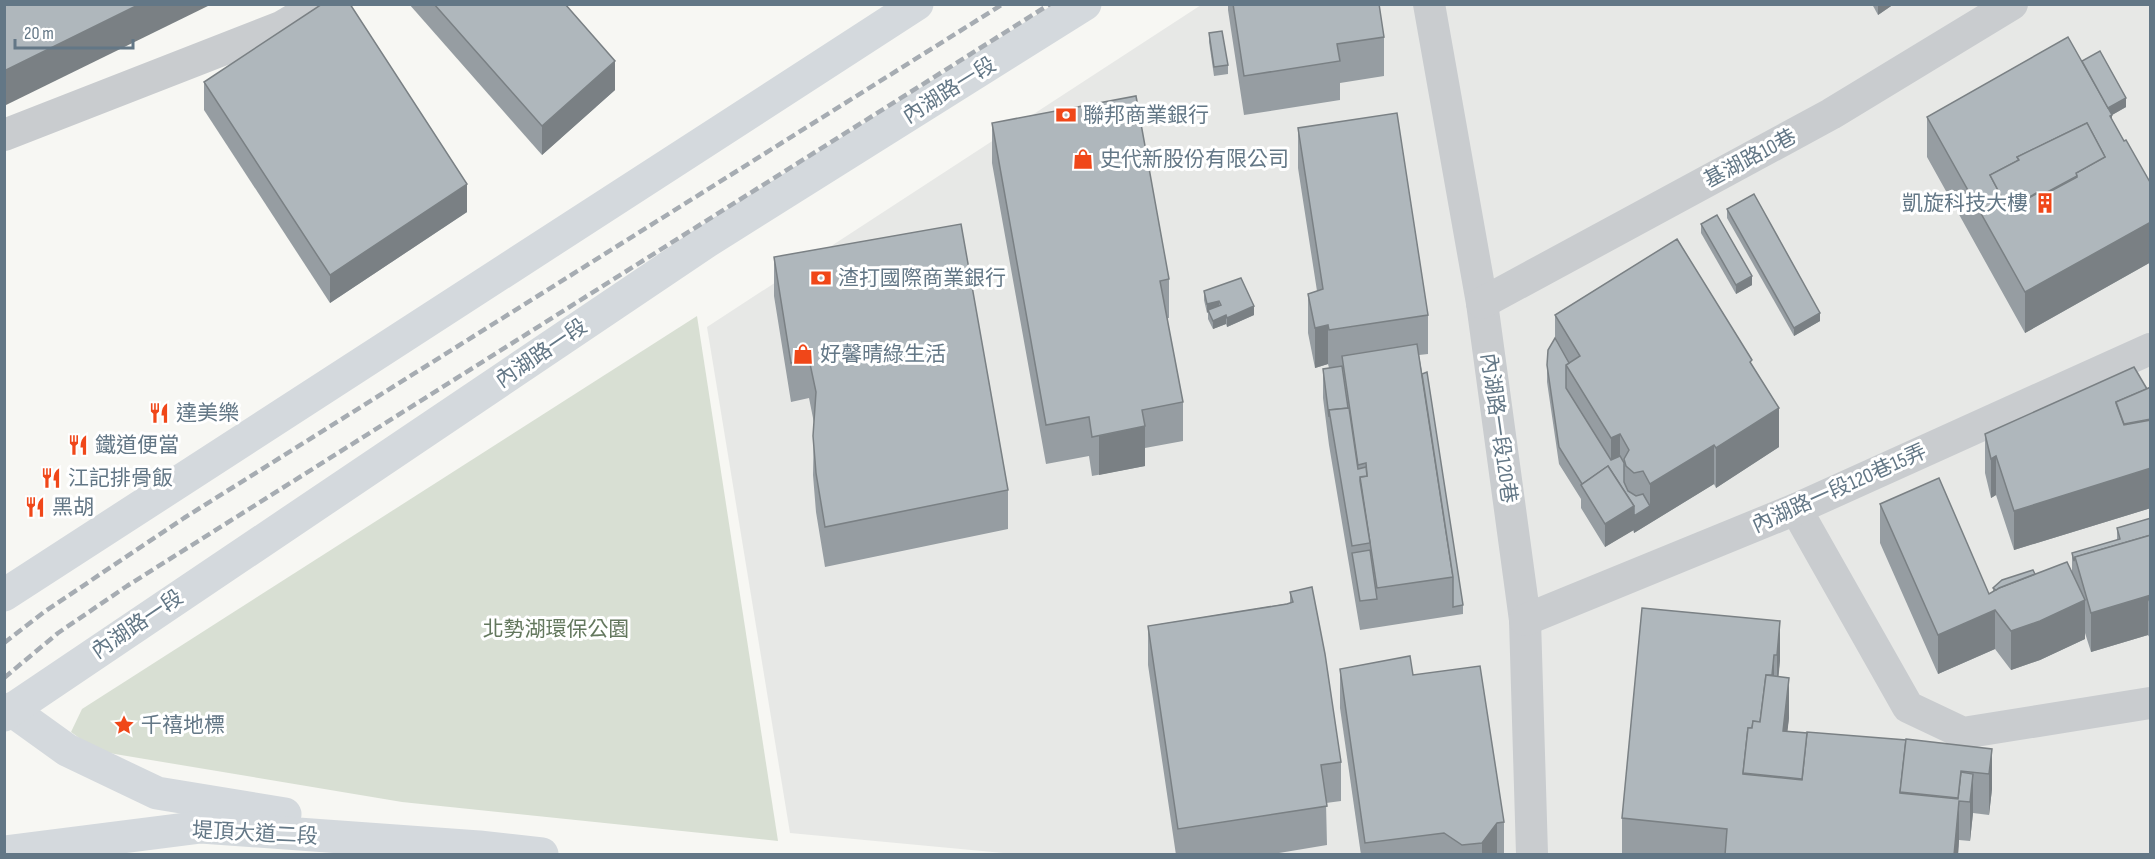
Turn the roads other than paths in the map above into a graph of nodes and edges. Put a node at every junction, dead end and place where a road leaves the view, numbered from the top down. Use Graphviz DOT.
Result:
graph roads {
  1 [pos="320,4"];
  2 [pos="917,4"];
  3 [pos="1085,4"];
  4 [pos="1429,4"];
  5 [pos="2012,4"];
  6 [pos="4,135"];
  7 [pos="1482,303"];
  8 [pos="2151,349"];
  9 [pos="1796,509"];
  10 [pos="4,595"];
  11 [pos="1525,620"];
  12 [pos="2151,703"];
  13 [pos="7,712"];
  14 [pos="479,847"];
  15 [pos="4,852"];
  16 [pos="542,855"];
  17 [pos="1532,855"];
  1 -- 6 [label="street"];
  2 -- 10 [label="main road"];
  3 -- 13 [label="main road, 內湖路一段"];
  4 -- 7 [label="street, 內湖路一段120巷"];
  5 -- 7 [label="street, 基湖路10巷"];
  7 -- 11 [label="street, 內湖路一段120巷"];
  8 -- 9 [label="street, 內湖路一段120巷15弄"];
  9 -- 11 [label="street, 內湖路一段120巷15弄"];
  9 -- 12 [label="street"];
  11 -- 17 [label="street, 內湖路一段120巷"];
  13 -- 14 [label="main road"];
  14 -- 15 [label="main road, 堤頂大道二段"];
  14 -- 16 [label="main road, 堤頂大道二段"];
}
